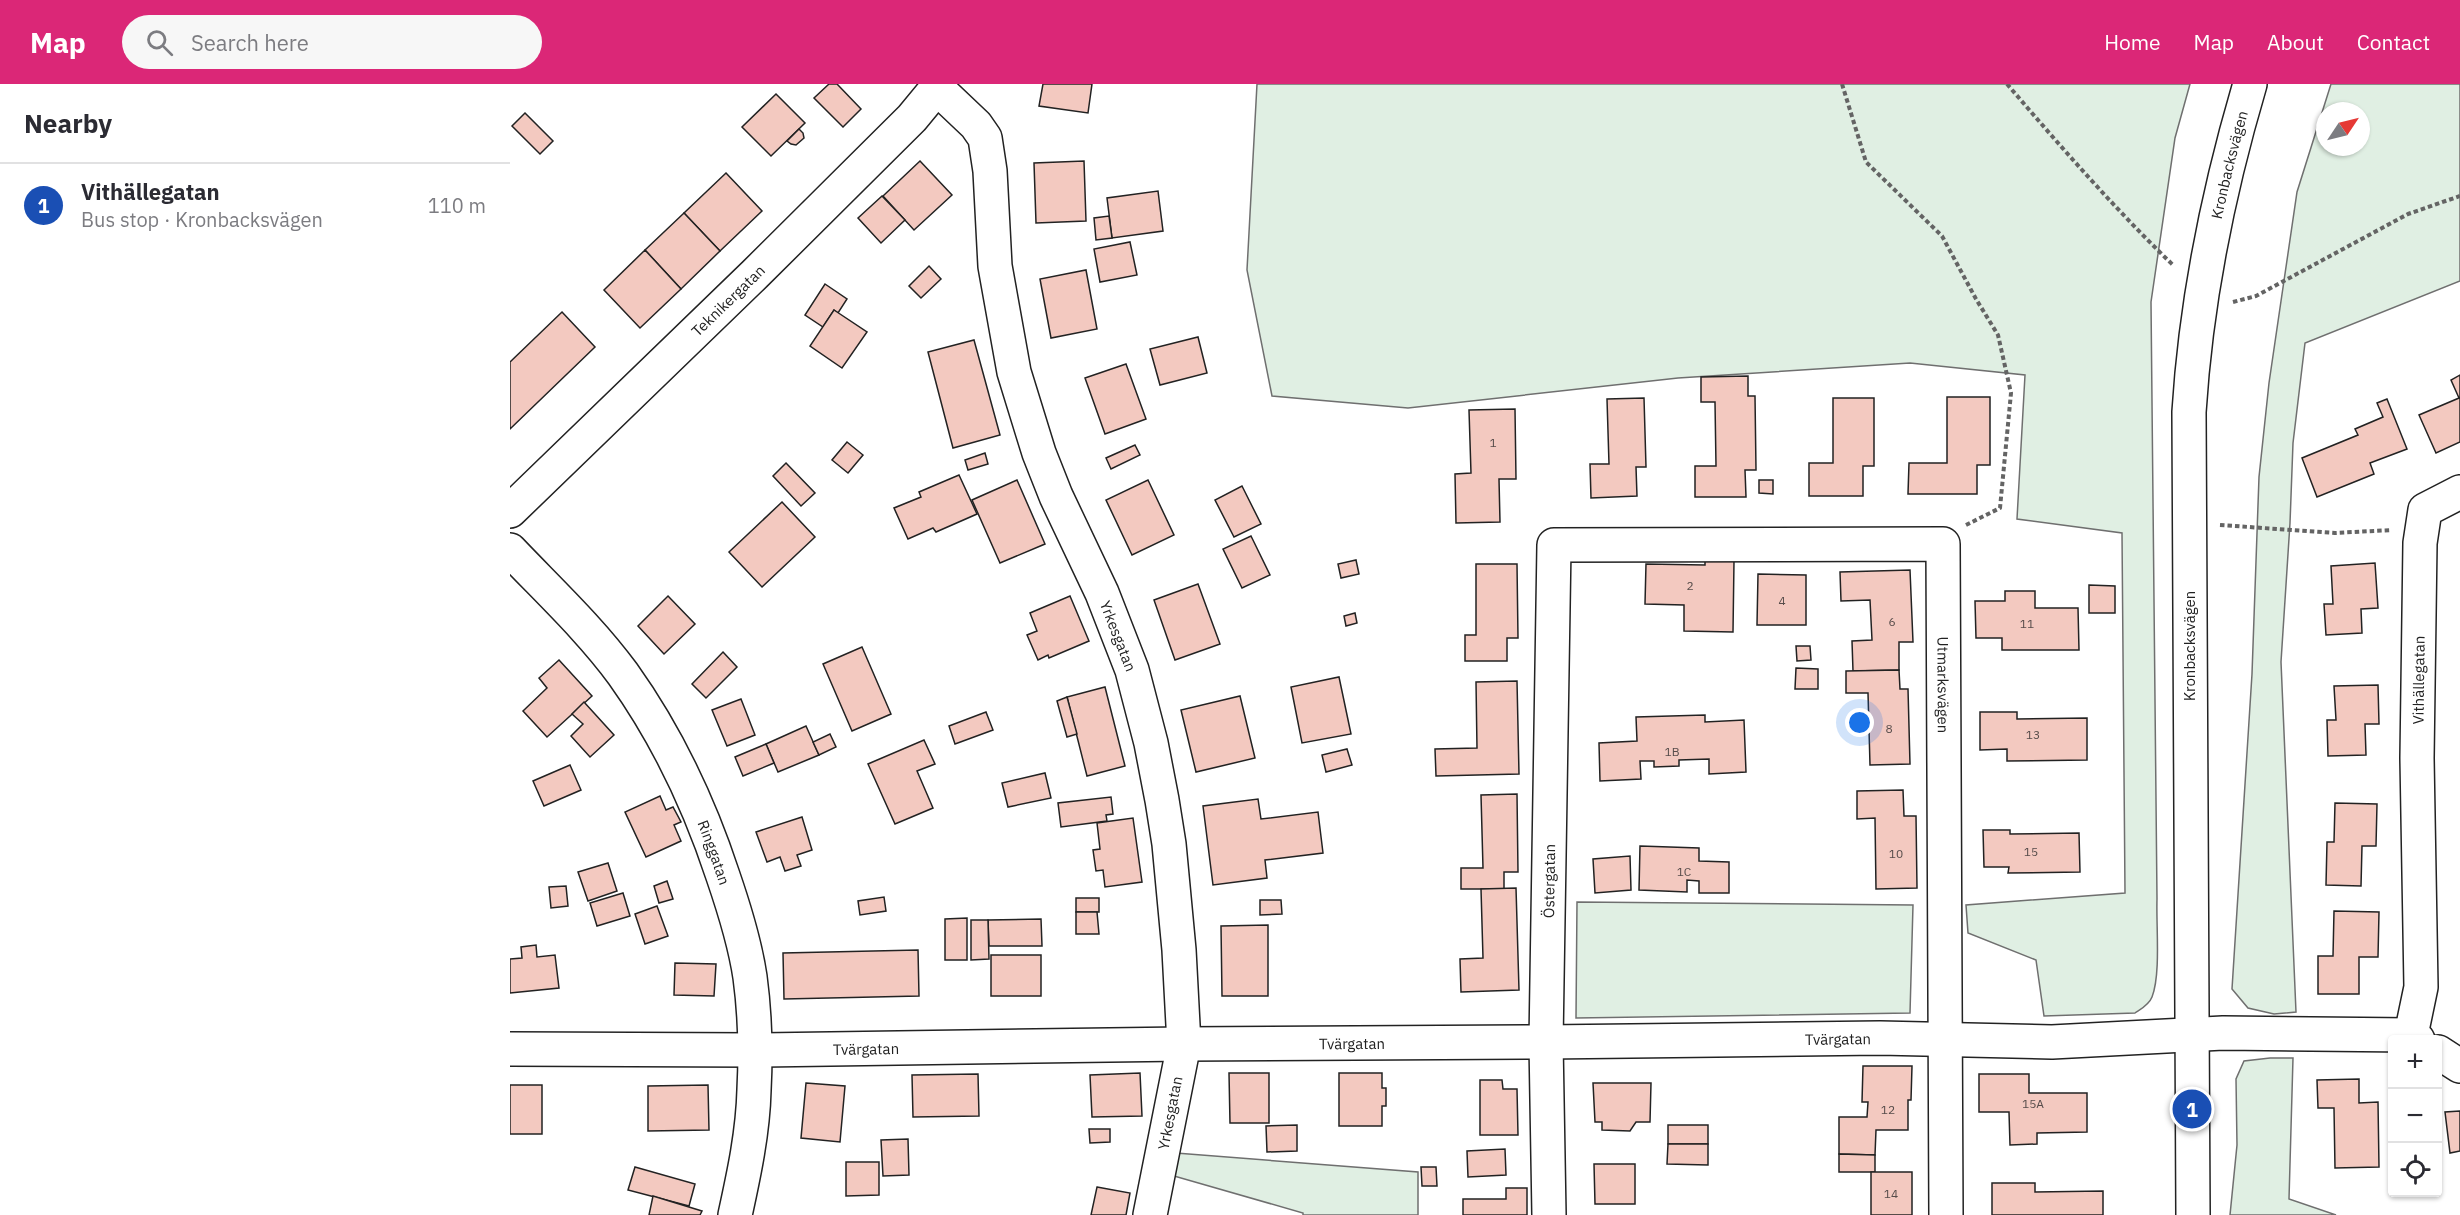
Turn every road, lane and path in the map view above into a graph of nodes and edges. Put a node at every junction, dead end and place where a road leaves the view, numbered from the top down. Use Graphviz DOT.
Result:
graph roads {
  1 [pos="1842,84"];
  2 [pos="2250,84"];
  3 [pos="938,86"];
  4 [pos="2460,492"];
  5 [pos="510,511"];
  6 [pos="2211,525"];
  7 [pos="2422,528"];
  8 [pos="1943,544"];
  9 [pos="510,550"];
  10 [pos="2192,1035"];
  11 [pos="2422,1035"];
  12 [pos="1946,1039"];
  13 [pos="2388,1039"];
  14 [pos="1546,1042"];
  15 [pos="1184,1044"];
  16 [pos="510,1049"];
  17 [pos="755,1050"];
  18 [pos="2442,1055"];
  19 [pos="2460,1066"];
  20 [pos="735,1215"];
  21 [pos="1150,1215"];
  22 [pos="1549,1215"];
  23 [pos="1946,1215"];
  24 [pos="2193,1215"];
  1 -- 8 [label="path"];
  2 -- 10 [label="street, Kronbacksvägen"];
  3 -- 5 [label="street, Teknikergatan"];
  3 -- 15 [label="street, Yrkesgatan"];
  4 -- 7 [label="street, Vithällegatan"];
  6 -- 7 [label="path"];
  7 -- 11 [label="street, Vithällegatan"];
  8 -- 12 [label="street, Utmarksvägen"];
  8 -- 14 [label="street, Östergatan"];
  9 -- 17 [label="street, Ringgatan"];
  10 -- 12 [label="street, Tvärgatan"];
  10 -- 13 [label="street"];
  10 -- 24 [label="street, Kronbacksvägen"];
  12 -- 14 [label="street, Tvärgatan"];
  12 -- 23 [label="street, Utmarksvägen"];
  14 -- 15 [label="street, Tvärgatan"];
  14 -- 22 [label="street, Östergatan"];
  15 -- 17 [label="street, Tvärgatan"];
  15 -- 21 [label="street, Yrkesgatan"];
  16 -- 17 [label="street, Tvärgatan"];
  17 -- 20 [label="street, Ringgatan"];
  18 -- 19 [label="street"];
}
